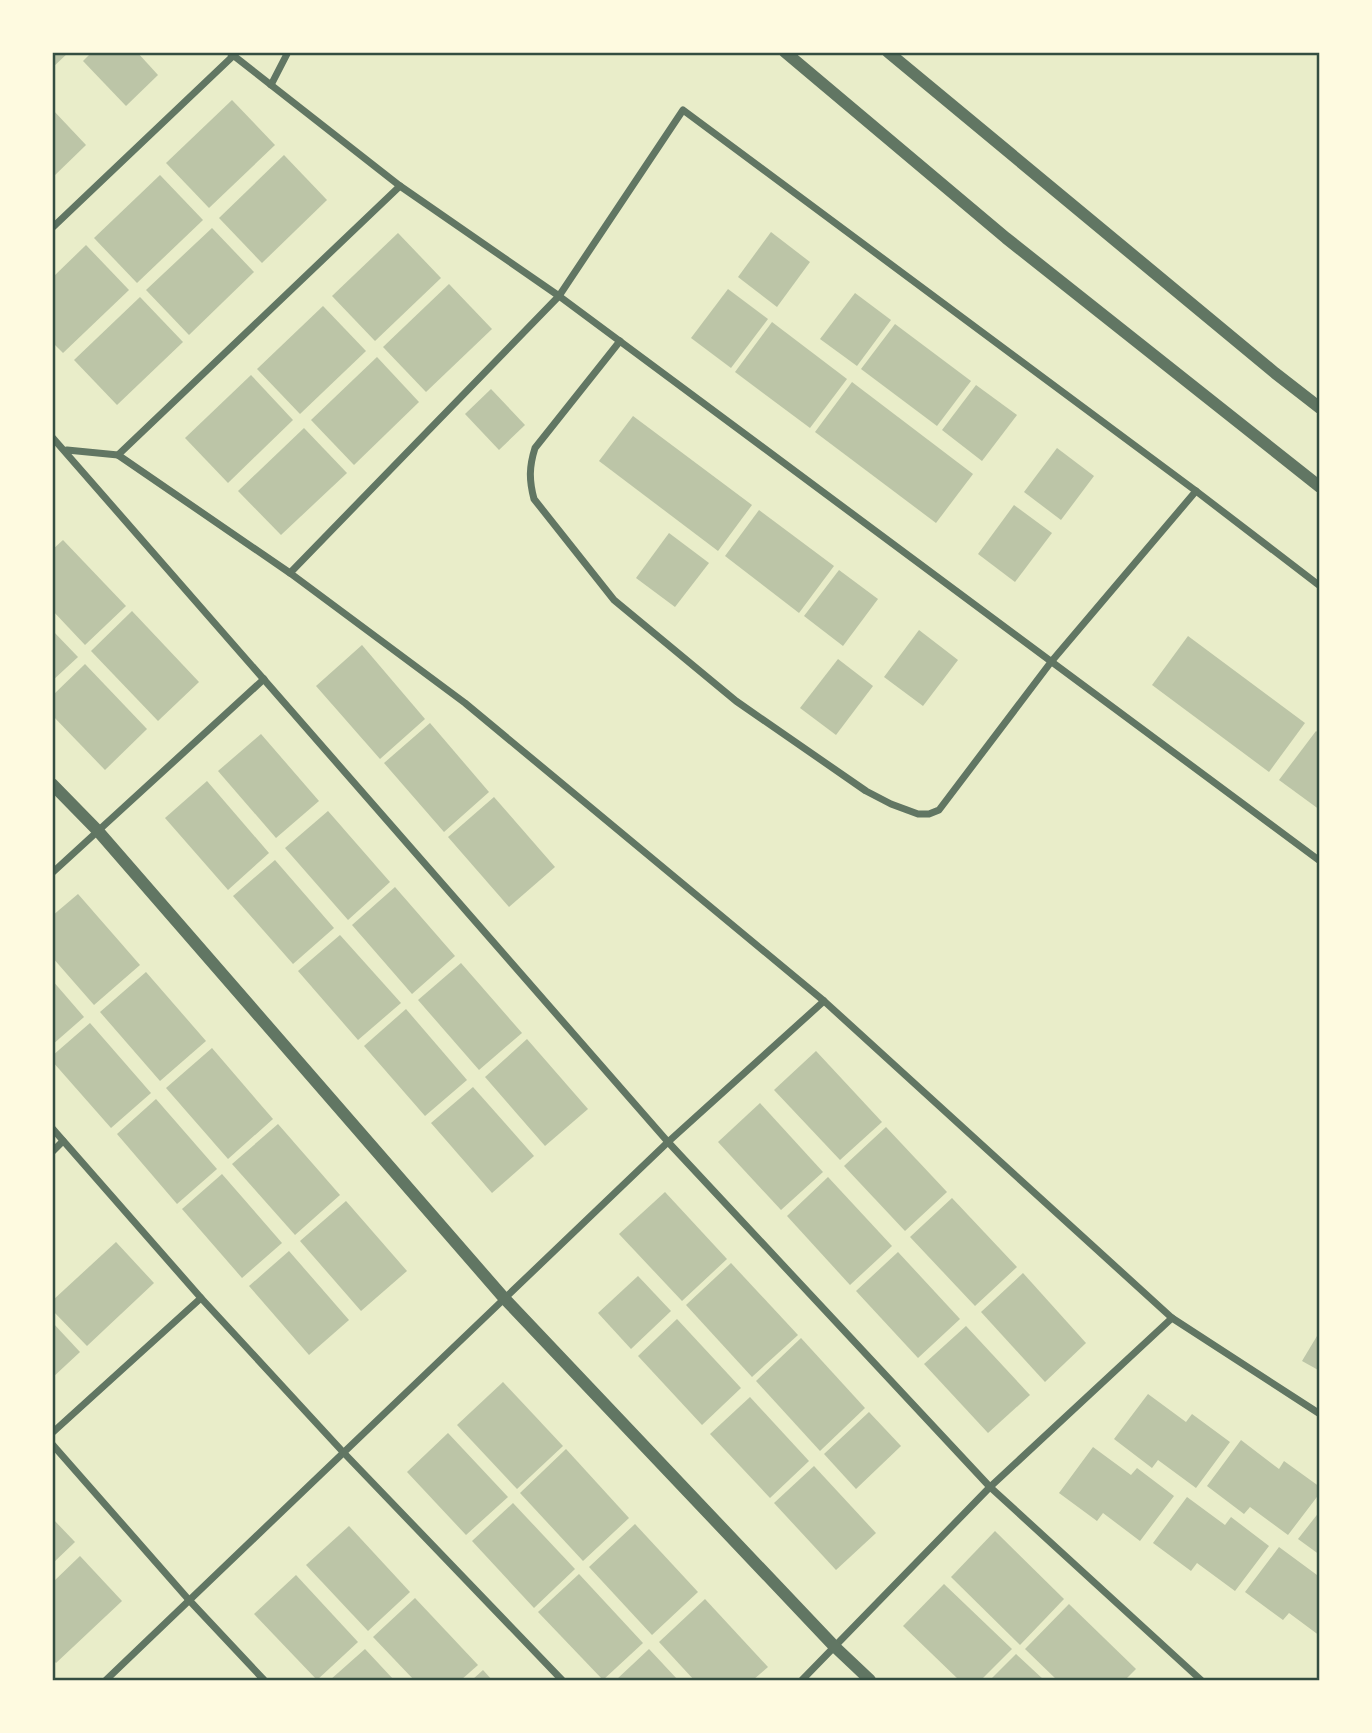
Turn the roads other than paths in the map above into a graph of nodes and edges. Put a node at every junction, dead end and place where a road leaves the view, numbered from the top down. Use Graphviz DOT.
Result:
graph roads {
  1 [pos="288,52"];
  2 [pos="785,52"];
  3 [pos="888,52"];
  4 [pos="231,54"];
  5 [pos="271,85"];
  6 [pos="400,186"];
  7 [pos="52,228"];
  8 [pos="559,296"];
  9 [pos="620,341"];
  10 [pos="1320,408"];
  11 [pos="52,437"];
  12 [pos="66,450"];
  13 [pos="118,455"];
  14 [pos="1320,487"];
  15 [pos="1196,491"];
  16 [pos="290,573"];
  17 [pos="1320,586"];
  18 [pos="1051,662"];
  19 [pos="264,679"];
  20 [pos="52,784"];
  21 [pos="98,831"];
  22 [pos="1320,861"];
  23 [pos="52,873"];
  24 [pos="824,1002"];
  25 [pos="52,1128"];
  26 [pos="63,1141"];
  27 [pos="668,1142"];
  28 [pos="52,1152"];
  29 [pos="201,1298"];
  30 [pos="504,1298"];
  31 [pos="1172,1318"];
  32 [pos="1320,1414"];
  33 [pos="52,1433"];
  34 [pos="52,1444"];
  35 [pos="343,1452"];
  36 [pos="990,1487"];
  37 [pos="189,1600"];
  38 [pos="834,1646"];
  39 [pos="106,1681"];
  40 [pos="264,1681"];
  41 [pos="562,1681"];
  42 [pos="802,1681"];
  43 [pos="870,1681"];
  44 [pos="1201,1681"];
  1 -- 5 [label="street"];
  2 -- 14 [label="street"];
  3 -- 10 [label="street"];
  4 -- 5 [label="street"];
  4 -- 7 [label="street"];
  5 -- 6 [label="street"];
  6 -- 8 [label="street"];
  6 -- 13 [label="street"];
  8 -- 9 [label="street"];
  8 -- 15 [label="street"];
  8 -- 16 [label="street"];
  9 -- 18 [label="street"];
  9 -- 18 [label="street"];
  11 -- 12 [label="street"];
  12 -- 13 [label="street"];
  12 -- 19 [label="street"];
  13 -- 16 [label="street"];
  15 -- 17 [label="street"];
  15 -- 18 [label="street"];
  16 -- 24 [label="street"];
  18 -- 22 [label="street"];
  19 -- 21 [label="street"];
  19 -- 27 [label="street"];
  20 -- 21 [label="street"];
  21 -- 23 [label="street"];
  21 -- 30 [label="street"];
  24 -- 27 [label="street"];
  24 -- 31 [label="street"];
  25 -- 26 [label="street"];
  26 -- 28 [label="street"];
  26 -- 29 [label="street"];
  27 -- 30 [label="street"];
  27 -- 36 [label="street"];
  29 -- 33 [label="street"];
  29 -- 35 [label="street"];
  30 -- 35 [label="street"];
  30 -- 38 [label="street"];
  31 -- 32 [label="street"];
  31 -- 36 [label="street"];
  34 -- 37 [label="street"];
  35 -- 37 [label="street"];
  35 -- 41 [label="street"];
  36 -- 38 [label="street"];
  36 -- 44 [label="street"];
  37 -- 39 [label="street"];
  37 -- 40 [label="street"];
  38 -- 42 [label="street"];
  38 -- 43 [label="street"];
}
